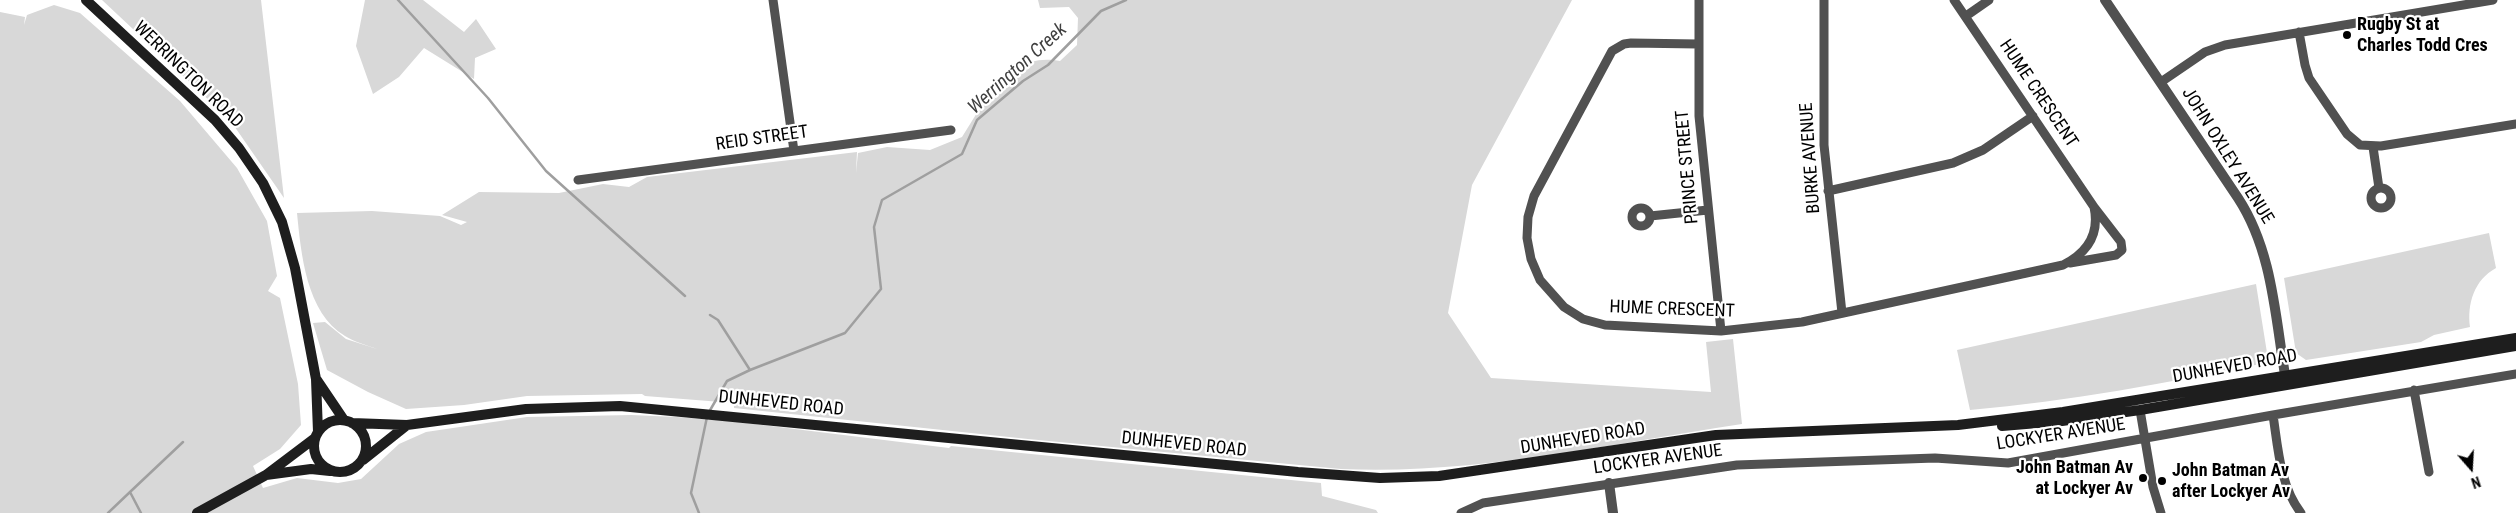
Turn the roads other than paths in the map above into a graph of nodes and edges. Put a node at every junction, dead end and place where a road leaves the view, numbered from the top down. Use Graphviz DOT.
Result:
graph roads {
  1 [pos="86,0"];
  2 [pos="774,0"];
  3 [pos="1699,0"];
  4 [pos="1824,0"];
  5 [pos="1954,0"];
  6 [pos="1989,0"];
  7 [pos="2106,0"];
  8 [pos="2493,0"];
  9 [pos="1966,16"];
  10 [pos="2299,32"];
  11 [pos="1698,44"];
  12 [pos="2161,82"];
  13 [pos="2033,116"];
  14 [pos="2516,124"];
  15 [pos="951,130"];
  16 [pos="2373,147"];
  17 [pos="794,151"];
  18 [pos="578,180"];
  19 [pos="2379,188"];
  20 [pos="1828,191"];
  21 [pos="2094,207"];
  22 [pos="1708,210"];
  23 [pos="1650,216"];
  24 [pos="2063,265"];
  25 [pos="1842,313"];
  26 [pos="1721,331"];
  27 [pos="2516,338"];
  28 [pos="2516,346"];
  29 [pos="2516,374"];
  30 [pos="2285,375"];
  31 [pos="316,379"];
  32 [pos="2301,382"];
  33 [pos="2272,386"];
  34 [pos="2414,390"];
  35 [pos="2158,396"];
  36 [pos="2114,404"];
  37 [pos="2140,410"];
  38 [pos="2272,415"];
  39 [pos="348,422"];
  40 [pos="1958,425"];
  41 [pos="407,426"];
  42 [pos="316,435"];
  43 [pos="2144,438"];
  44 [pos="360,463"];
  45 [pos="336,472"];
  46 [pos="2429,472"];
  47 [pos="266,475"];
  48 [pos="1609,484"];
  49 [pos="197,513"];
  50 [pos="1461,513"];
  51 [pos="1613,513"];
  52 [pos="2161,513"];
  53 [pos="2301,513"];
  1 -- 31 [label="main road, WERRINGTON ROAD"];
  2 -- 17 [label="street"];
  3 -- 11 [label="street, PRINCE STREET"];
  4 -- 20 [label="street, BURKE AVENUE"];
  5 -- 9 [label="street, HUME CRESCENT"];
  6 -- 9 [label="street"];
  7 -- 12 [label="street, JOHN OXLEY AVENUE"];
  8 -- 10 [label="street"];
  9 -- 13 [label="street, HUME CRESCENT"];
  10 -- 12 [label="street"];
  10 -- 16 [label="street"];
  11 -- 22 [label="street, PRINCE STREET"];
  11 -- 26 [label="street, HUME CRESCENT"];
  12 -- 30 [label="street, JOHN OXLEY AVENUE"];
  13 -- 20 [label="street"];
  13 -- 21 [label="street, HUME CRESCENT"];
  14 -- 16 [label="street"];
  15 -- 17 [label="street, REID STREET"];
  16 -- 19 [label="street"];
  17 -- 18 [label="street, REID STREET"];
  20 -- 25 [label="street, BURKE AVENUE"];
  21 -- 24 [label="street, HUME CRESCENT"];
  21 -- 24 [label="street, HUME CRESCENT"];
  22 -- 23 [label="street"];
  22 -- 26 [label="street, PRINCE STREET"];
  24 -- 25 [label="street, HUME CRESCENT"];
  25 -- 26 [label="street, HUME CRESCENT"];
  27 -- 30 [label="main road, DUNHEVED ROAD"];
  28 -- 32 [label="main road, DUNHEVED ROAD"];
  29 -- 34 [label="street, LOCKYER AVENUE"];
  30 -- 32 [label="main road"];
  30 -- 33 [label="main road"];
  30 -- 35 [label="main road, DUNHEVED ROAD"];
  31 -- 39 [label="main road, WERRINGTON ROAD"];
  31 -- 42 [label="main road, WERRINGTON ROAD"];
  32 -- 33 [label="main road, DUNHEVED ROAD"];
  33 -- 37 [label="main road, DUNHEVED ROAD"];
  34 -- 38 [label="street, LOCKYER AVENUE"];
  34 -- 46 [label="street"];
  35 -- 36 [label="main road, DUNHEVED ROAD"];
  35 -- 37 [label="main road"];
  36 -- 37 [label="main road"];
  36 -- 40 [label="main road, DUNHEVED ROAD"];
  37 -- 40 [label="main road, DUNHEVED ROAD"];
  37 -- 43 [label="street"];
  38 -- 43 [label="street, LOCKYER AVENUE"];
  38 -- 53 [label="street"];
  39 -- 41 [label="main road, DUNHEVED ROAD"];
  39 -- 42 [label="main road"];
  39 -- 44 [label="main road"];
  40 -- 41 [label="main road, DUNHEVED ROAD"];
  41 -- 44 [label="main road, DUNHEVED ROAD"];
  42 -- 45 [label="main road"];
  42 -- 47 [label="main road"];
  43 -- 48 [label="street, LOCKYER AVENUE"];
  43 -- 52 [label="street"];
  44 -- 45 [label="main road"];
  45 -- 47 [label="main road"];
  47 -- 49 [label="main road"];
  48 -- 50 [label="street, LOCKYER AVENUE"];
  48 -- 51 [label="street"];
}
